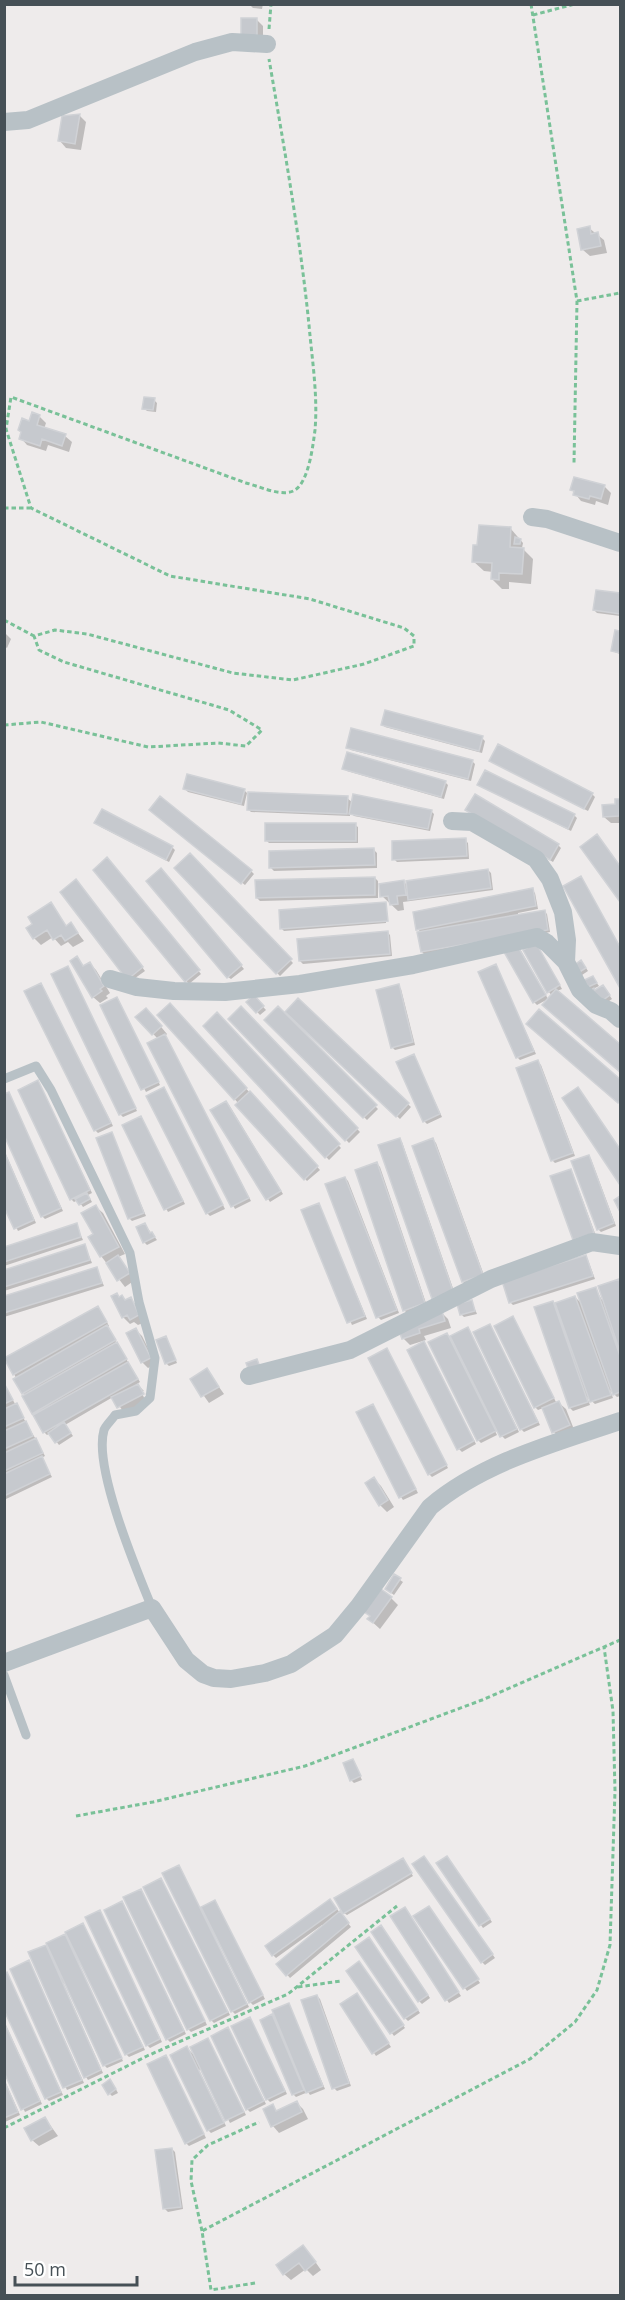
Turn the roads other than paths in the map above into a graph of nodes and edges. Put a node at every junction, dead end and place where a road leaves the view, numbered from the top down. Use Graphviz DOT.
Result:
graph roads {
  1 [pos="267,44"];
  2 [pos="4,122"];
  3 [pos="532,517"];
  4 [pos="621,543"];
  5 [pos="452,821"];
  6 [pos="566,962"];
  7 [pos="111,979"];
  8 [pos="617,1010"];
  9 [pos="4,1079"];
  10 [pos="621,1246"];
  11 [pos="249,1376"];
  12 [pos="621,1421"];
  13 [pos="152,1608"];
  14 [pos="4,1663"];
  15 [pos="4,1676"];
  16 [pos="26,1735"];
  1 -- 2 [label="street"];
  3 -- 4 [label="street"];
  5 -- 6 [label="street"];
  6 -- 7 [label="street"];
  6 -- 8 [label="street"];
  9 -- 13 [label="lane"];
  10 -- 11 [label="street"];
  12 -- 13 [label="street"];
  13 -- 14 [label="street"];
  15 -- 16 [label="lane"];
}
